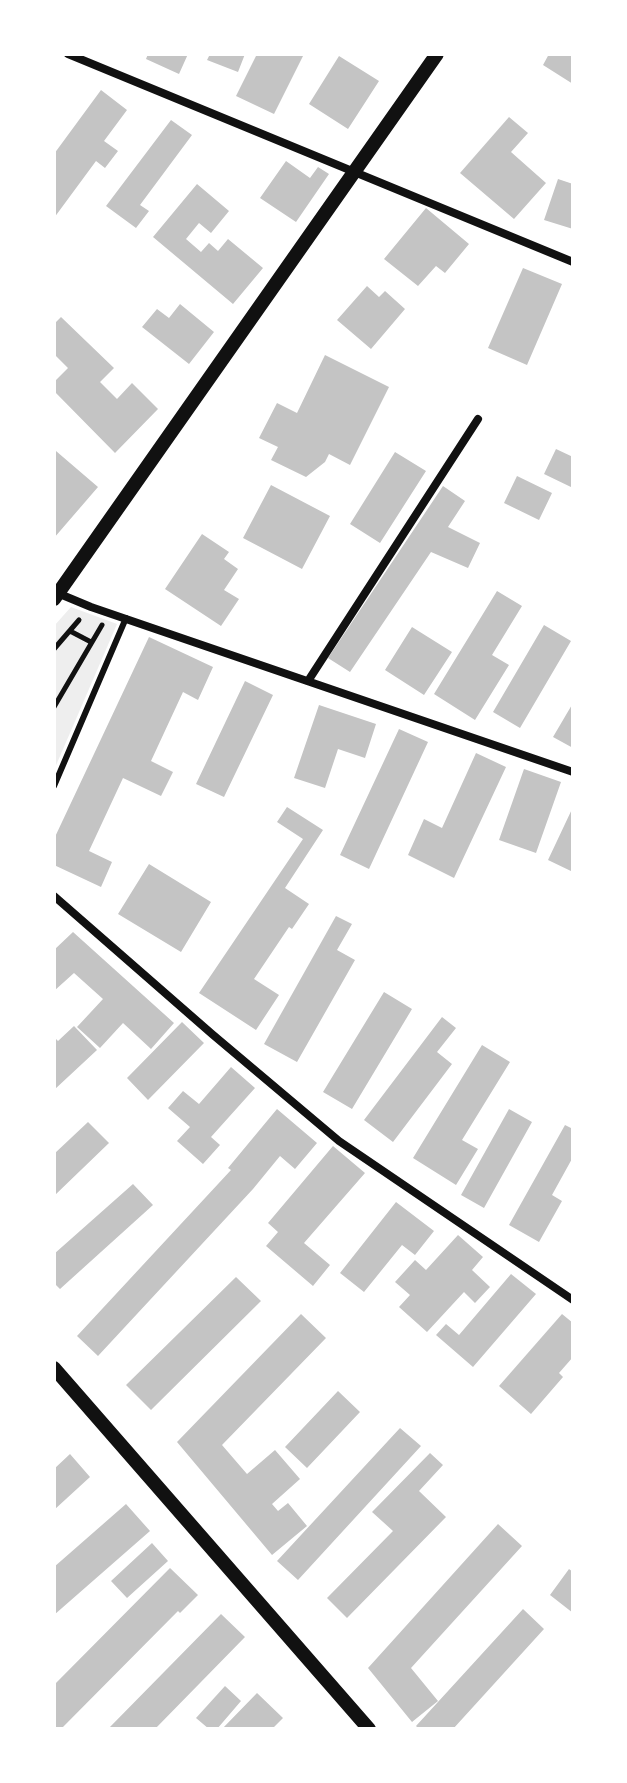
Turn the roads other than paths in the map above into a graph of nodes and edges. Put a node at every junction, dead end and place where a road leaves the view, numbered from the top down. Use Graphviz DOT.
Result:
graph roads {
  1 [pos="68,54"];
  2 [pos="437,54"];
  3 [pos="355,173"];
  4 [pos="573,262"];
  5 [pos="478,419"];
  6 [pos="55,595"];
  7 [pos="126,618"];
  8 [pos="308,681"];
  9 [pos="573,772"];
  10 [pos="54,786"];
  11 [pos="54,896"];
  12 [pos="573,1300"];
  13 [pos="54,1368"];
  14 [pos="369,1729"];
  1 -- 3 [label="street"];
  2 -- 3 [label="street"];
  3 -- 4 [label="street"];
  3 -- 6 [label="street"];
  5 -- 8 [label="street"];
  6 -- 7 [label="street"];
  7 -- 8 [label="street"];
  7 -- 10 [label="lane"];
  8 -- 9 [label="street"];
  11 -- 12 [label="street"];
  13 -- 14 [label="street"];
}
